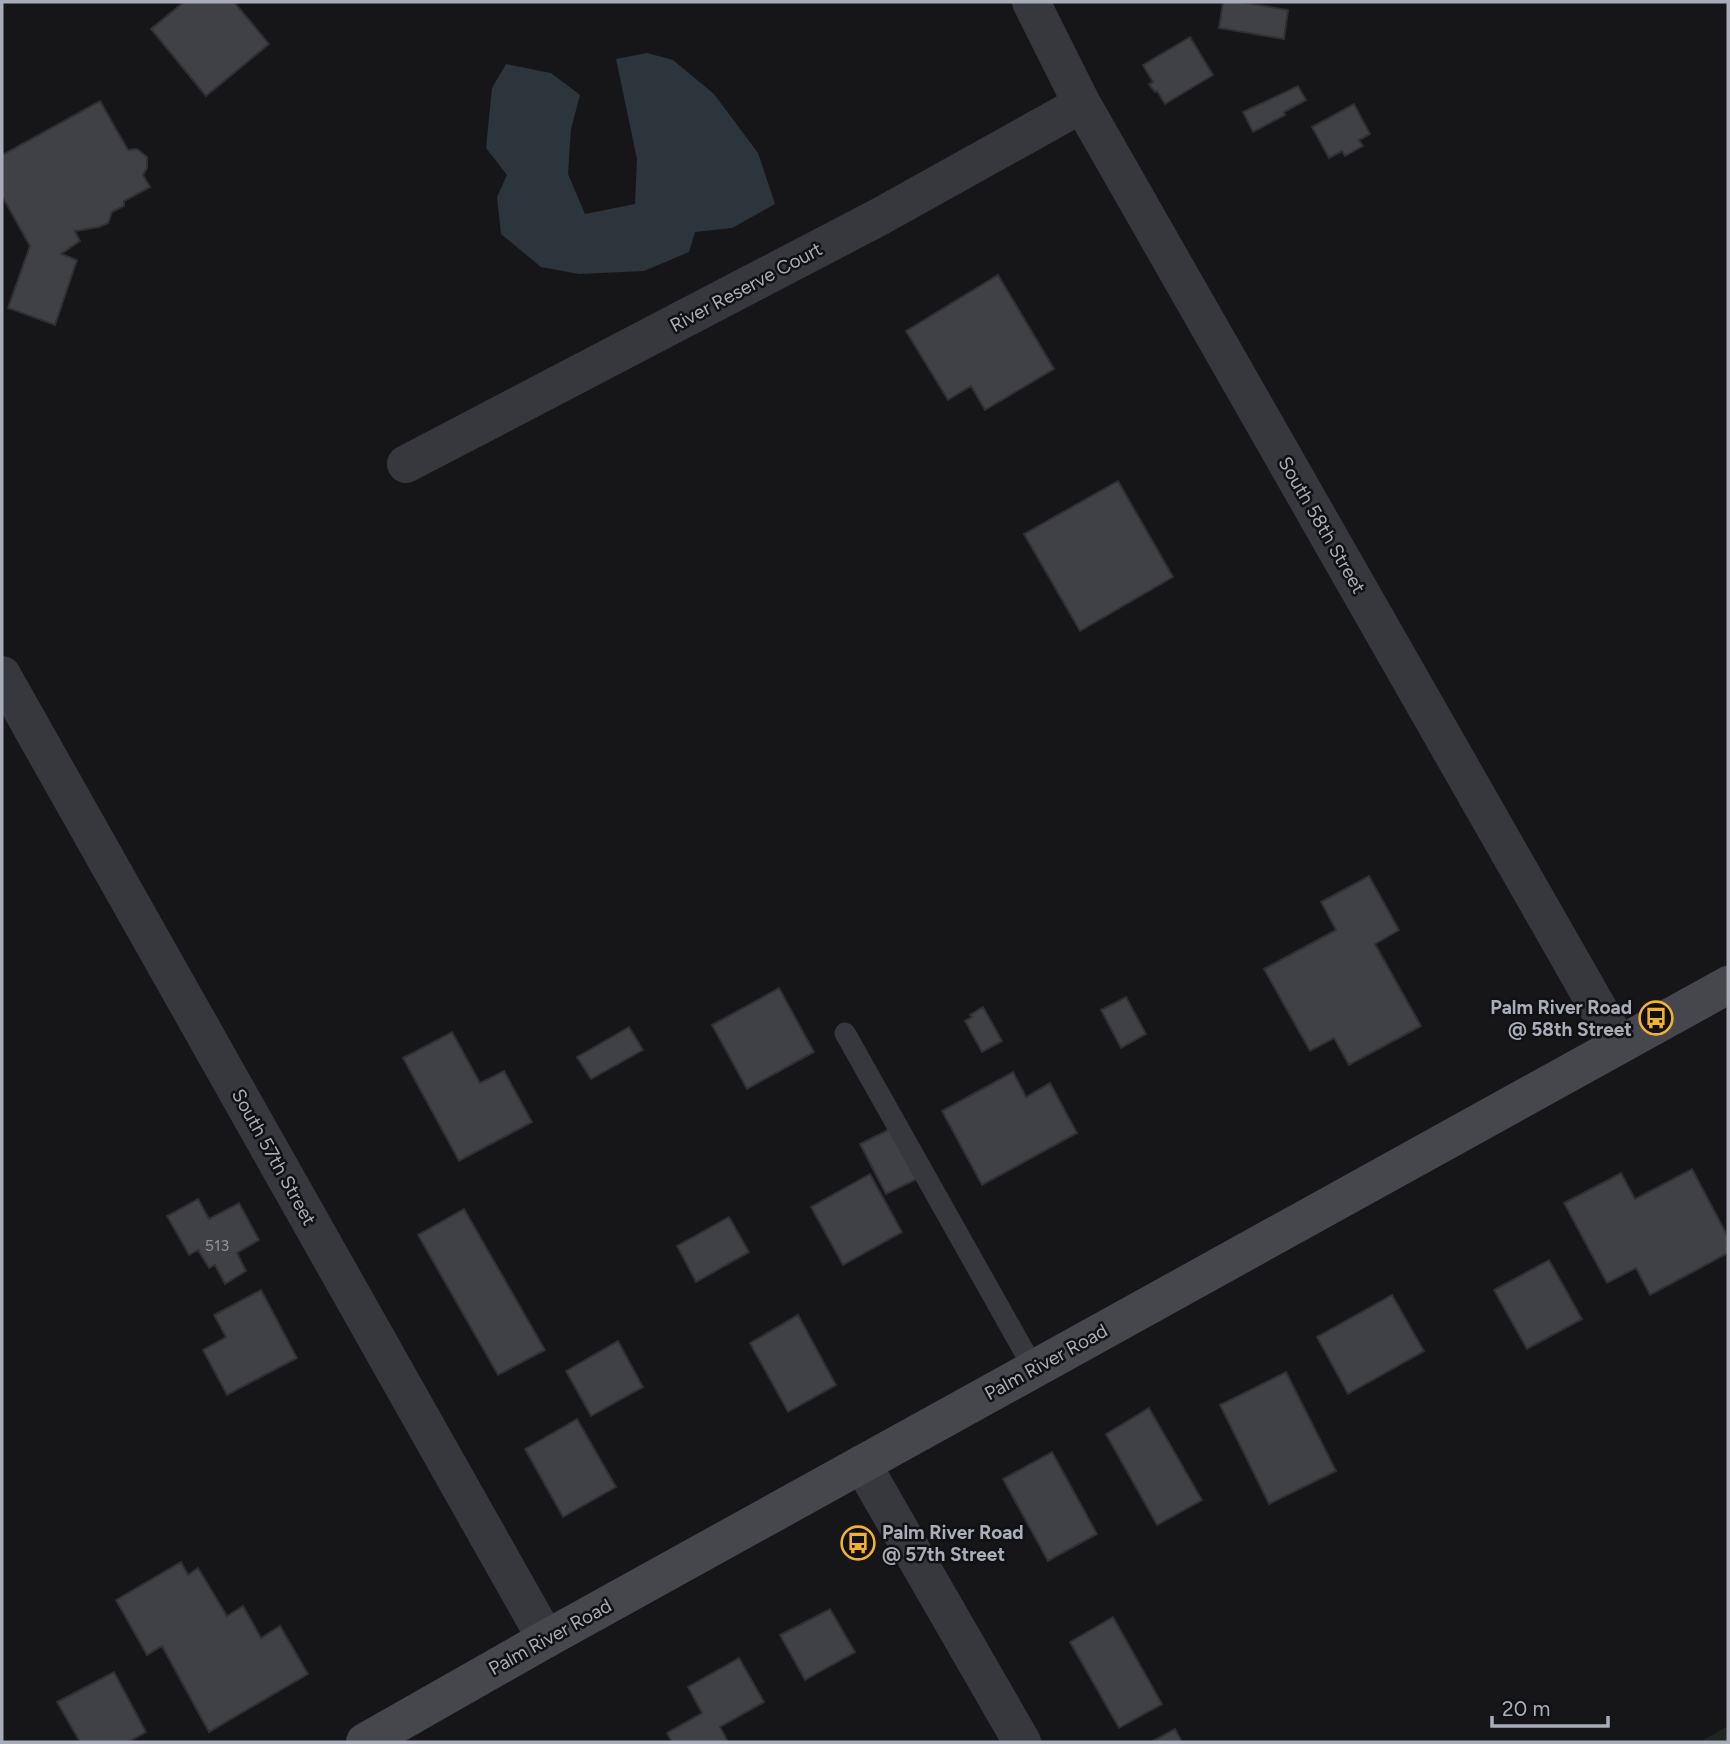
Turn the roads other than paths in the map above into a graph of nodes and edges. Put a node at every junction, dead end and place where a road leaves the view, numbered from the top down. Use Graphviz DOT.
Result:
graph roads {
  1 [pos="1031,2"];
  2 [pos="1082,104"];
  3 [pos="406,464"];
  4 [pos="2,675"];
  5 [pos="1728,985"];
  6 [pos="845,1033"];
  7 [pos="1619,1045"];
  8 [pos="1034,1369"];
  9 [pos="862,1464"];
  10 [pos="546,1639"];
  11 [pos="365,1742"];
  12 [pos="1022,1742"];
  1 -- 2 [label="street, South 58th Street"];
  2 -- 3 [label="street, River Reserve Court"];
  2 -- 7 [label="street, South 58th Street"];
  4 -- 10 [label="street, South 57th Street"];
  5 -- 7 [label="street, Palm River Road"];
  6 -- 8 [label="lane"];
  7 -- 8 [label="street, Palm River Road"];
  8 -- 9 [label="street, Palm River Road"];
  9 -- 10 [label="street, Palm River Road"];
  9 -- 12 [label="street"];
  10 -- 11 [label="street, Palm River Road"];
}
